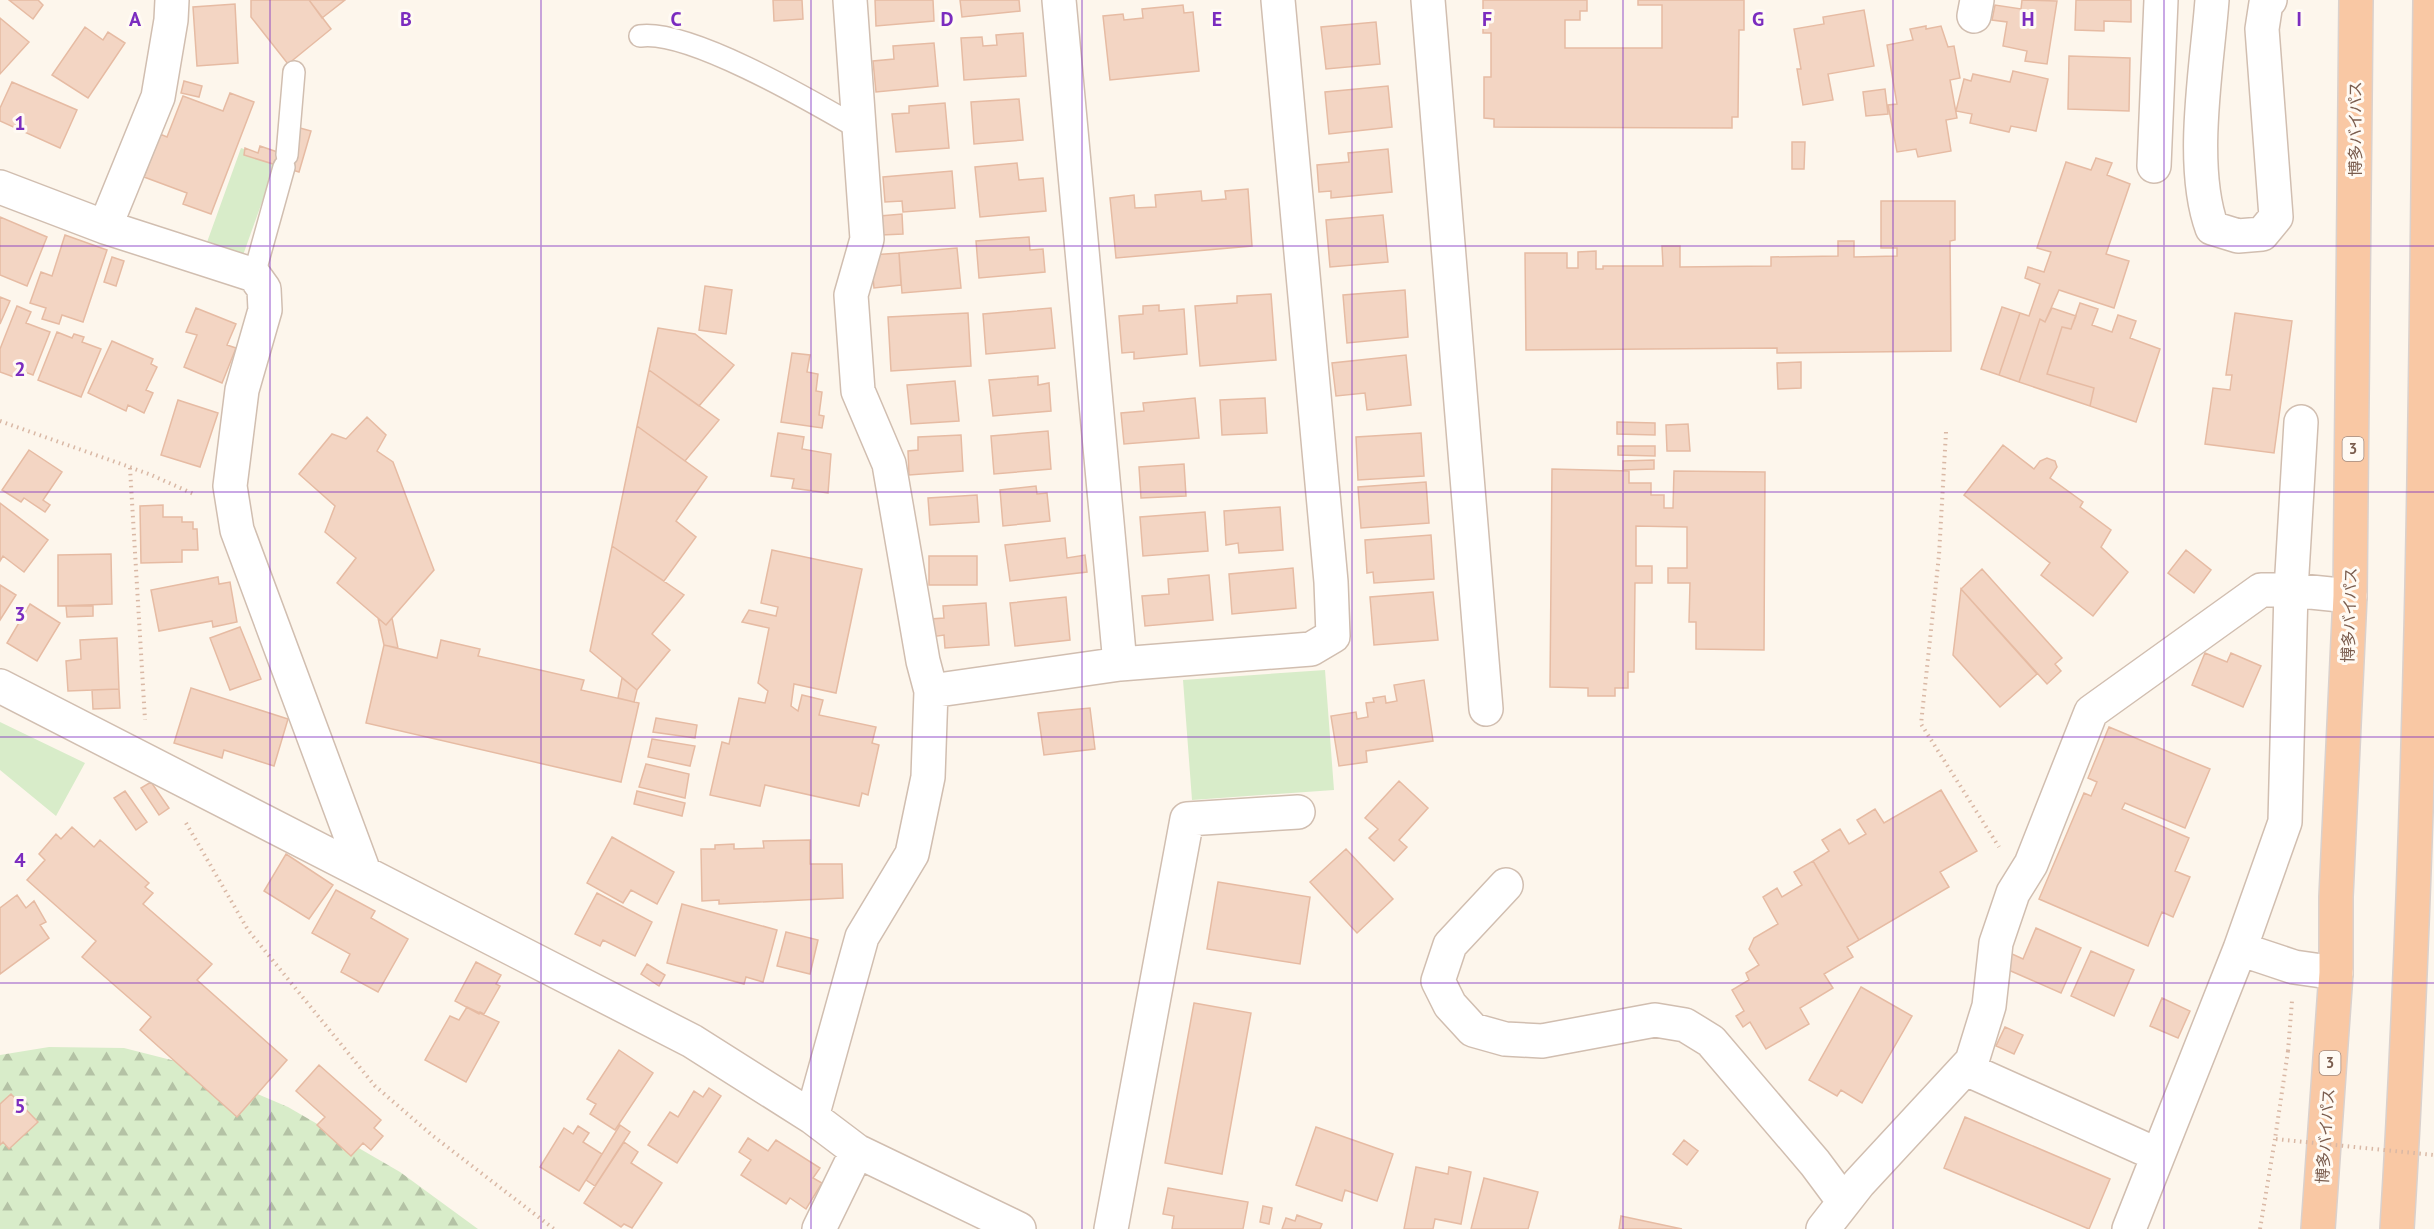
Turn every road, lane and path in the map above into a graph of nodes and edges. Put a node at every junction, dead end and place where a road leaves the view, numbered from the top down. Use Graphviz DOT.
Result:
graph roads {
  1 [pos="172,0"];
  2 [pos="850,0"];
  3 [pos="1059,0"];
  4 [pos="1278,0"];
  5 [pos="1428,0"];
  6 [pos="2161,0"];
  7 [pos="2212,0"];
  8 [pos="2270,0"];
  9 [pos="2356,0"];
  10 [pos="2430,0"];
  11 [pos="640,36"];
  12 [pos="294,72"];
  13 [pos="858,128"];
  14 [pos="2154,166"];
  15 [pos="0,187"];
  16 [pos="105,227"];
  17 [pos="254,276"];
  18 [pos="0,421"];
  19 [pos="2301,422"];
  20 [pos="1946,432"];
  21 [pos="130,468"];
  22 [pos="234,513"];
  23 [pos="2291,590"];
  24 [pos="2350,596"];
  25 [pos="1120,664"];
  26 [pos="0,686"];
  27 [pos="931,692"];
  28 [pos="1486,709"];
  29 [pos="151,762"];
  30 [pos="1298,812"];
  31 [pos="185,822"];
  32 [pos="364,872"];
  33 [pos="2020,880"];
  34 [pos="1506,885"];
  35 [pos="2240,949"];
  36 [pos="2294,967"];
  37 [pos="2336,973"];
  38 [pos="1966,1069"];
  39 [pos="812,1117"];
  40 [pos="2275,1139"];
  41 [pos="857,1151"];
  42 [pos="2158,1155"];
  43 [pos="2434,1155"];
  44 [pos="1844,1202"];
  45 [pos="554,1229"];
  46 [pos="819,1229"];
  47 [pos="1019,1229"];
  48 [pos="1111,1229"];
  49 [pos="1823,1229"];
  50 [pos="2129,1229"];
  51 [pos="2260,1229"];
  52 [pos="2318,1229"];
  53 [pos="2397,1229"];
  1 -- 16 [label="street"];
  2 -- 13 [label="street"];
  3 -- 25 [label="street"];
  4 -- 25 [label="street"];
  5 -- 28 [label="street"];
  6 -- 14 [label="street"];
  7 -- 8 [label="street"];
  9 -- 24 [label="highway, 博多バイパス / 3"];
  10 -- 53 [label="highway"];
  11 -- 13 [label="lane"];
  12 -- 17 [label="lane"];
  13 -- 27 [label="street"];
  15 -- 16 [label="street"];
  16 -- 17 [label="street"];
  17 -- 22 [label="street"];
  18 -- 21 [label="path"];
  19 -- 23 [label="street"];
  20 -- 33 [label="path"];
  21 -- 22 [label="path"];
  21 -- 29 [label="path"];
  22 -- 32 [label="street"];
  23 -- 24 [label="street"];
  23 -- 33 [label="street"];
  23 -- 35 [label="street"];
  24 -- 37 [label="highway, 博多バイパス / 3"];
  25 -- 27 [label="street"];
  26 -- 29 [label="street"];
  27 -- 39 [label="street"];
  29 -- 32 [label="street"];
  30 -- 48 [label="street"];
  31 -- 45 [label="path"];
  32 -- 39 [label="street"];
  33 -- 38 [label="street"];
  34 -- 44 [label="street"];
  35 -- 36 [label="street"];
  35 -- 42 [label="street"];
  36 -- 37 [label="street"];
  36 -- 40 [label="path, bridge"];
  37 -- 52 [label="highway, 博多バイパス / 3"];
  38 -- 42 [label="street"];
  38 -- 44 [label="street"];
  39 -- 41 [label="street"];
  40 -- 43 [label="path, bridge"];
  40 -- 51 [label="path"];
  41 -- 46 [label="street"];
  41 -- 47 [label="street"];
  42 -- 50 [label="street"];
  44 -- 49 [label="street"];
}
